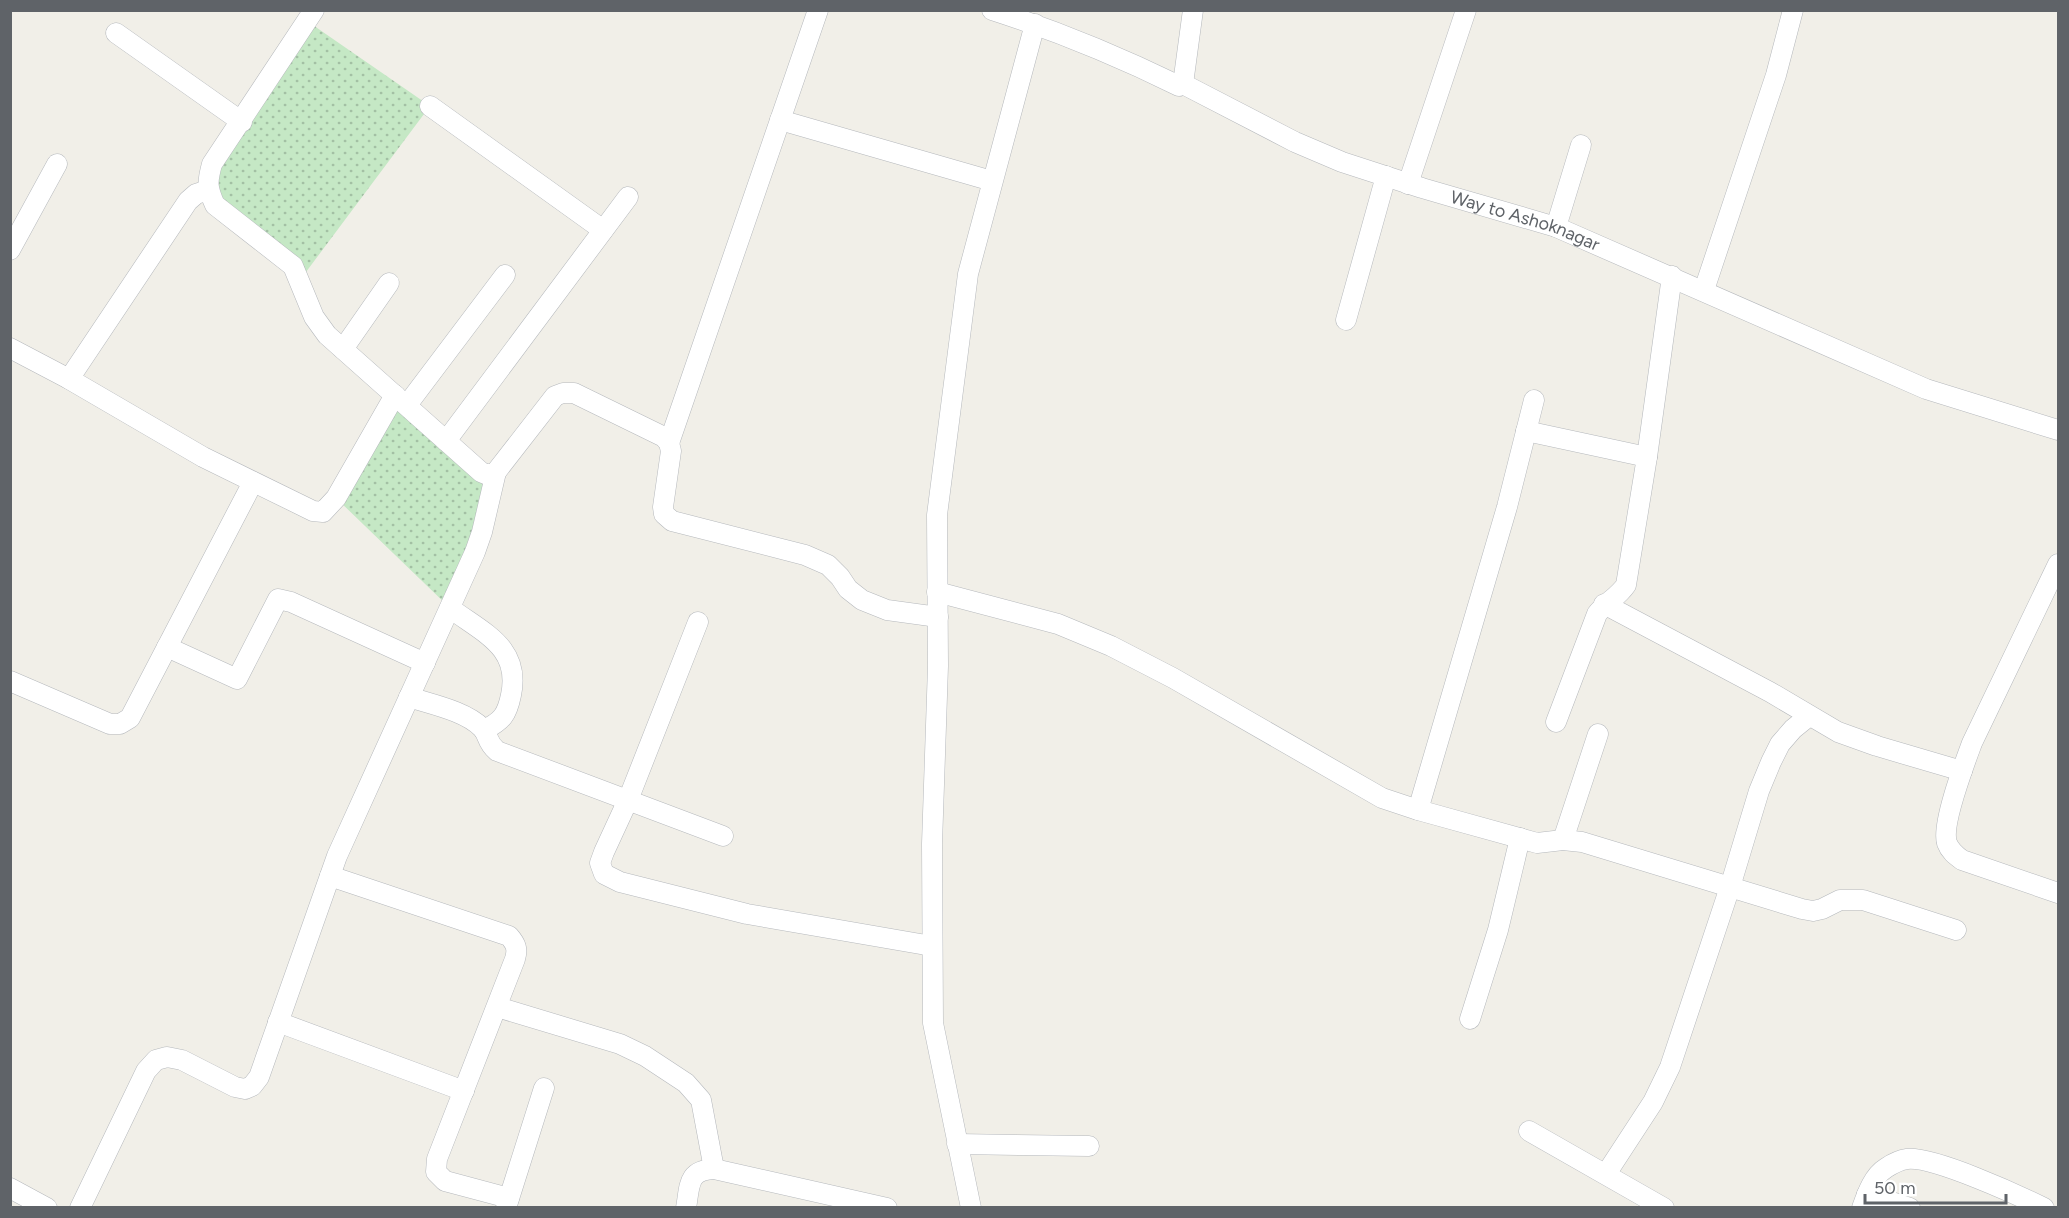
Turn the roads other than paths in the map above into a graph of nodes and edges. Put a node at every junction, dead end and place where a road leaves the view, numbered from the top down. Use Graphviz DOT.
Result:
graph roads {
  1 [pos="314,10"];
  2 [pos="818,10"];
  3 [pos="992,10"];
  4 [pos="1193,10"];
  5 [pos="1466,10"];
  6 [pos="1793,10"];
  7 [pos="1035,24"];
  8 [pos="116,33"];
  9 [pos="1183,84"];
  10 [pos="430,106"];
  11 [pos="780,120"];
  12 [pos="242,122"];
  13 [pos="1581,145"];
  14 [pos="57,164"];
  15 [pos="1386,176"];
  16 [pos="992,181"];
  17 [pos="1408,184"];
  18 [pos="208,190"];
  19 [pos="628,197"];
  20 [pos="1556,227"];
  21 [pos="603,230"];
  22 [pos="10,250"];
  23 [pos="505,275"];
  24 [pos="1672,276"];
  25 [pos="389,283"];
  26 [pos="1704,290"];
  27 [pos="1346,320"];
  28 [pos="343,349"];
  29 [pos="13,356"];
  30 [pos="69,379"];
  31 [pos="401,400"];
  32 [pos="1534,400"];
  33 [pos="2058,430"];
  34 [pos="1526,431"];
  35 [pos="446,441"];
  36 [pos="669,443"];
  37 [pos="1647,457"];
  38 [pos="496,472"];
  39 [pos="253,482"];
  40 [pos="2058,564"];
  41 [pos="938,592"];
  42 [pos="1604,604"];
  43 [pos="450,608"];
  44 [pos="938,617"];
  45 [pos="698,622"];
  46 [pos="167,647"];
  47 [pos="424,663"];
  48 [pos="10,681"];
  49 [pos="409,697"];
  50 [pos="1809,716"];
  51 [pos="1556,722"];
  52 [pos="484,730"];
  53 [pos="1598,734"];
  54 [pos="1962,771"];
  55 [pos="628,800"];
  56 [pos="1418,810"];
  57 [pos="723,836"];
  58 [pos="1521,838"];
  59 [pos="1563,840"];
  60 [pos="330,876"];
  61 [pos="1731,887"];
  62 [pos="2058,893"];
  63 [pos="1956,930"];
  64 [pos="932,946"];
  65 [pos="497,1007"];
  66 [pos="1470,1019"];
  67 [pos="278,1022"];
  68 [pos="544,1088"];
  69 [pos="464,1091"];
  70 [pos="1529,1131"];
  71 [pos="957,1144"];
  72 [pos="1089,1146"];
  73 [pos="714,1169"];
  74 [pos="1606,1174"];
  75 [pos="10,1188"];
  76 [pos="1865,1201"];
  77 [pos="508,1203"];
  78 [pos="87,1205"];
  79 [pos="47,1208"];
  80 [pos="686,1208"];
  81 [pos="887,1208"];
  82 [pos="971,1208"];
  83 [pos="1664,1208"];
  84 [pos="1910,1208"];
  85 [pos="2044,1208"];
  1 -- 12 [label="street"];
  2 -- 11 [label="street"];
  3 -- 7 [label="street, Way to Ashoknagar"];
  4 -- 9 [label="street"];
  5 -- 17 [label="street"];
  6 -- 26 [label="street"];
  7 -- 9 [label="street, Way to Ashoknagar"];
  7 -- 16 [label="street"];
  8 -- 12 [label="street"];
  9 -- 15 [label="street, Way to Ashoknagar"];
  10 -- 21 [label="street"];
  11 -- 16 [label="street"];
  11 -- 36 [label="street"];
  12 -- 18 [label="street"];
  13 -- 20 [label="street"];
  14 -- 22 [label="street"];
  15 -- 17 [label="street, Way to Ashoknagar"];
  15 -- 27 [label="street"];
  16 -- 41 [label="street"];
  17 -- 20 [label="street, Way to Ashoknagar"];
  18 -- 28 [label="street"];
  18 -- 30 [label="street"];
  19 -- 21 [label="street"];
  20 -- 24 [label="street, Way to Ashoknagar"];
  21 -- 35 [label="street"];
  23 -- 31 [label="street"];
  24 -- 26 [label="street, Way to Ashoknagar"];
  24 -- 37 [label="street"];
  25 -- 28 [label="street"];
  26 -- 33 [label="street, Way to Ashoknagar"];
  28 -- 31 [label="street"];
  29 -- 30 [label="street"];
  30 -- 39 [label="street"];
  31 -- 35 [label="street"];
  31 -- 39 [label="street"];
  32 -- 34 [label="street"];
  34 -- 37 [label="street"];
  34 -- 56 [label="street"];
  35 -- 38 [label="street"];
  36 -- 38 [label="street"];
  36 -- 44 [label="street"];
  37 -- 42 [label="street"];
  38 -- 43 [label="street"];
  39 -- 46 [label="street"];
  40 -- 54 [label="street"];
  41 -- 44 [label="street"];
  41 -- 56 [label="street"];
  42 -- 50 [label="street"];
  42 -- 51 [label="street"];
  43 -- 47 [label="street"];
  43 -- 52 [label="street"];
  44 -- 64 [label="street"];
  45 -- 55 [label="street"];
  46 -- 47 [label="street"];
  46 -- 48 [label="street"];
  47 -- 49 [label="street"];
  49 -- 52 [label="street"];
  49 -- 60 [label="street"];
  50 -- 54 [label="street"];
  50 -- 61 [label="street"];
  52 -- 55 [label="street"];
  53 -- 59 [label="street"];
  54 -- 62 [label="street"];
  55 -- 57 [label="street"];
  55 -- 64 [label="street"];
  56 -- 58 [label="street"];
  58 -- 59 [label="street"];
  58 -- 66 [label="street"];
  59 -- 61 [label="street"];
  60 -- 65 [label="street"];
  60 -- 67 [label="street"];
  61 -- 63 [label="street"];
  61 -- 74 [label="street"];
  64 -- 71 [label="street"];
  65 -- 69 [label="street"];
  65 -- 73 [label="street"];
  67 -- 69 [label="street"];
  67 -- 78 [label="street"];
  68 -- 77 [label="street"];
  69 -- 77 [label="street"];
  70 -- 74 [label="street"];
  71 -- 72 [label="street"];
  71 -- 82 [label="street"];
  73 -- 80 [label="street"];
  73 -- 81 [label="street"];
  74 -- 83 [label="street"];
  75 -- 79 [label="street"];
  76 -- 84 [label="street"];
  76 -- 85 [label="street"];
}
